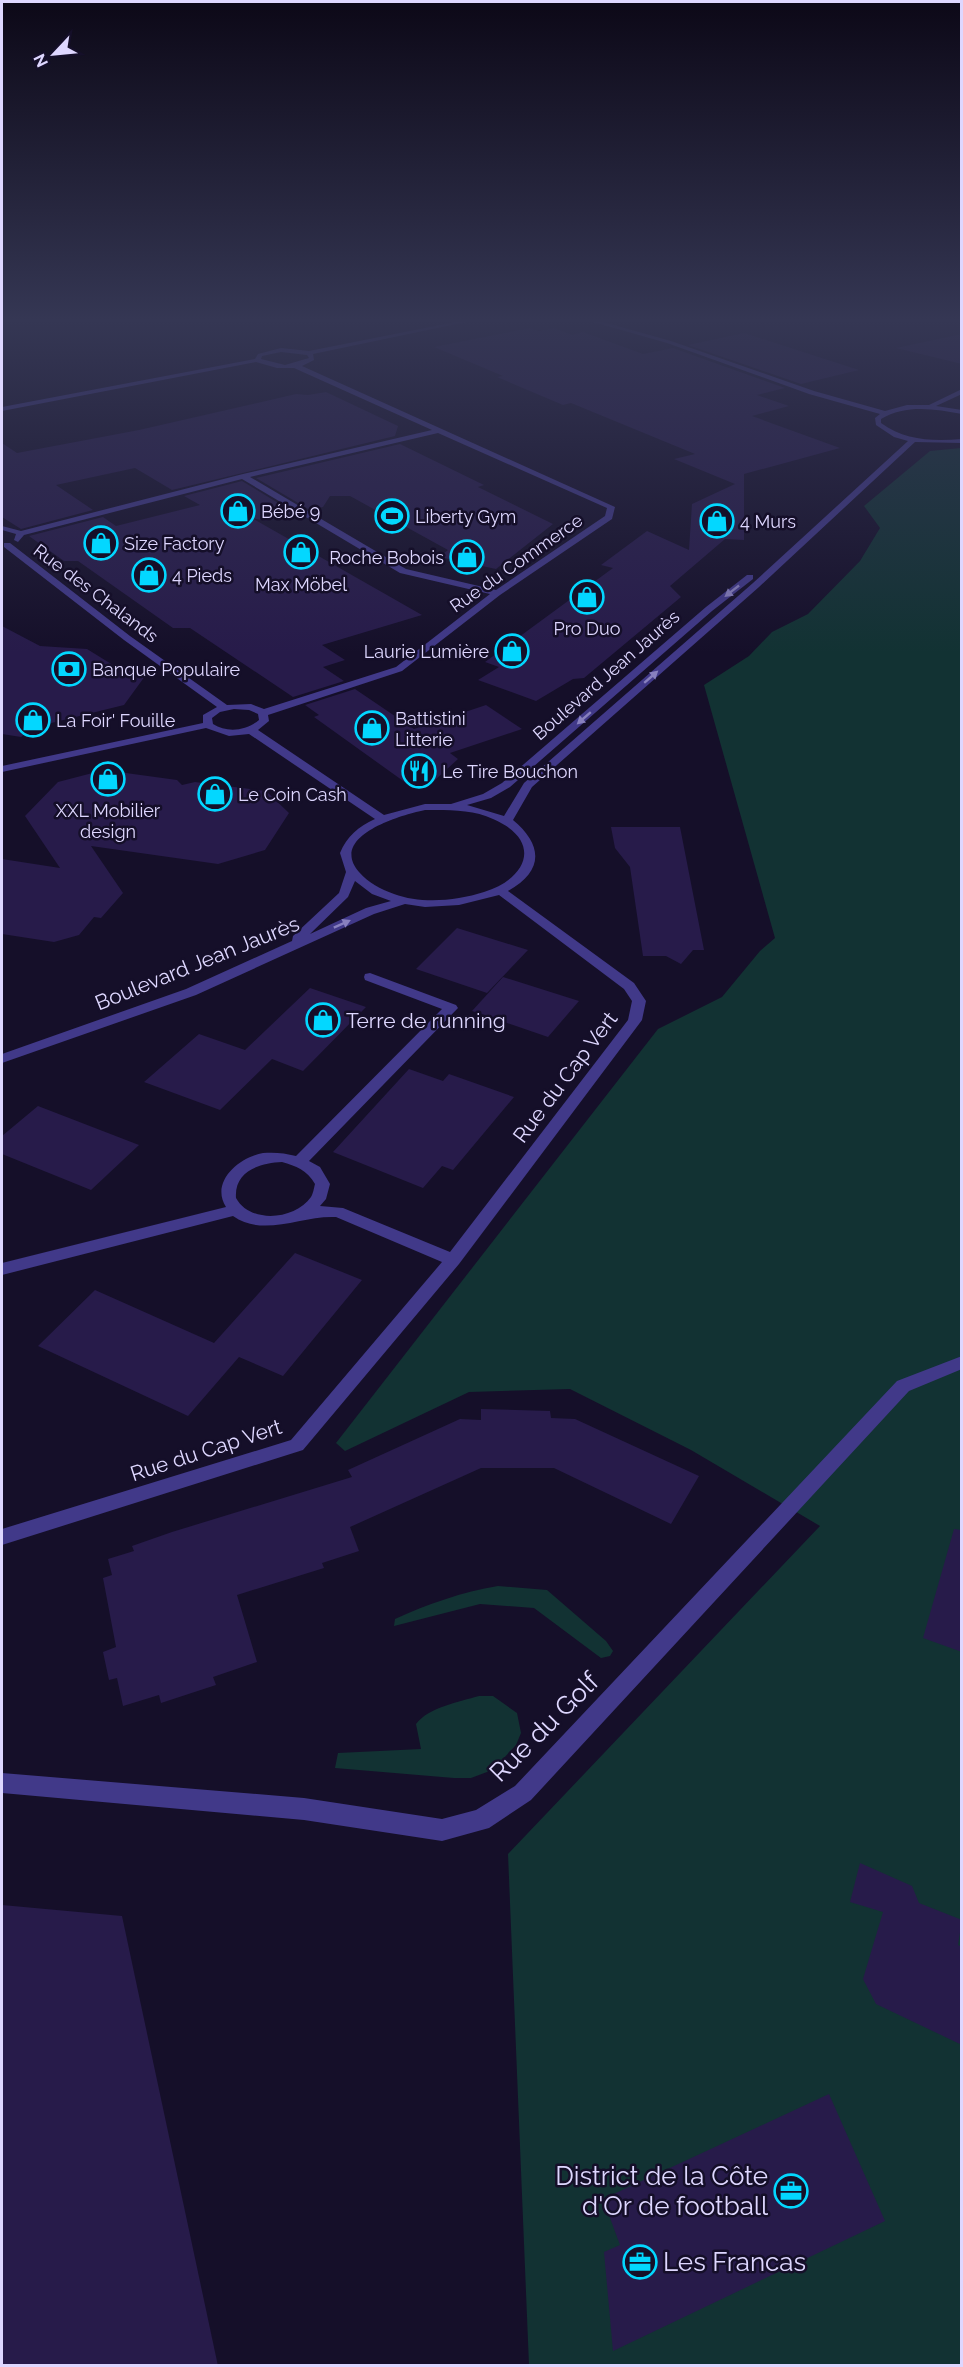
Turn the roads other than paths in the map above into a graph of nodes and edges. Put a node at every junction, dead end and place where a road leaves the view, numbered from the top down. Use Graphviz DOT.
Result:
graph roads {
  1 [pos="433,432"];
  2 [pos="442,432"];
  3 [pos="892,432"];
  4 [pos="914,440"];
  5 [pos="962,441"];
  6 [pos="243,476"];
  7 [pos="2,528"];
  8 [pos="21,533"];
  9 [pos="4,546"];
  10 [pos="782,561"];
  11 [pos="497,593"];
  12 [pos="225,708"];
  13 [pos="262,713"];
  14 [pos="208,725"];
  15 [pos="250,730"];
  16 [pos="2,769"];
  17 [pos="449,807"];
  18 [pos="381,818"];
  19 [pos="507,821"];
  20 [pos="352,872"];
  21 [pos="500,890"];
  22 [pos="406,900"];
  23 [pos="289,947"];
  24 [pos="370,977"];
  25 [pos="2,1059"];
  26 [pos="300,1161"];
  27 [pos="322,1189"];
  28 [pos="236,1210"];
  29 [pos="338,1212"];
  30 [pos="301,1215"];
  31 [pos="453,1260"];
  32 [pos="2,1269"];
  33 [pos="962,1362"];
  34 [pos="2,1537"];
  35 [pos="2,1783"];
  1 -- 6 [label="street"];
  2 -- 11 [label="street, Rue du Commerce"];
  3 -- 4 [label="street"];
  4 -- 5 [label="street"];
  4 -- 10 [label="street, Boulevard Jean Jaurès"];
  6 -- 8 [label="street"];
  6 -- 11 [label="street"];
  7 -- 8 [label="street"];
  8 -- 9 [label="street"];
  9 -- 12 [label="street, Rue des Chalands"];
  10 -- 17 [label="street, Boulevard Jean Jaurès, one-way"];
  19 -- 10 [label="street, Boulevard Jean Jaurès, one-way"];
  11 -- 13 [label="street, Rue du Commerce"];
  12 -- 13 [label="street"];
  12 -- 14 [label="street"];
  13 -- 15 [label="street"];
  14 -- 15 [label="street"];
  14 -- 16 [label="street"];
  15 -- 18 [label="street"];
  17 -- 18 [label="street"];
  17 -- 19 [label="street"];
  18 -- 20 [label="street"];
  19 -- 21 [label="street"];
  20 -- 22 [label="street"];
  20 -- 23 [label="street"];
  21 -- 22 [label="street"];
  21 -- 31 [label="street, Rue du Cap Vert"];
  23 -- 22 [label="street, Boulevard Jean Jaurès, one-way"];
  23 -- 25 [label="street, Boulevard Jean Jaurès"];
  24 -- 26 [label="street"];
  26 -- 27 [label="street"];
  26 -- 28 [label="street"];
  27 -- 29 [label="street"];
  27 -- 30 [label="street"];
  28 -- 30 [label="street"];
  28 -- 32 [label="street"];
  29 -- 30 [label="street"];
  29 -- 31 [label="street"];
  31 -- 34 [label="street, Rue du Cap Vert"];
  33 -- 35 [label="street, Rue du Golf"];
}
